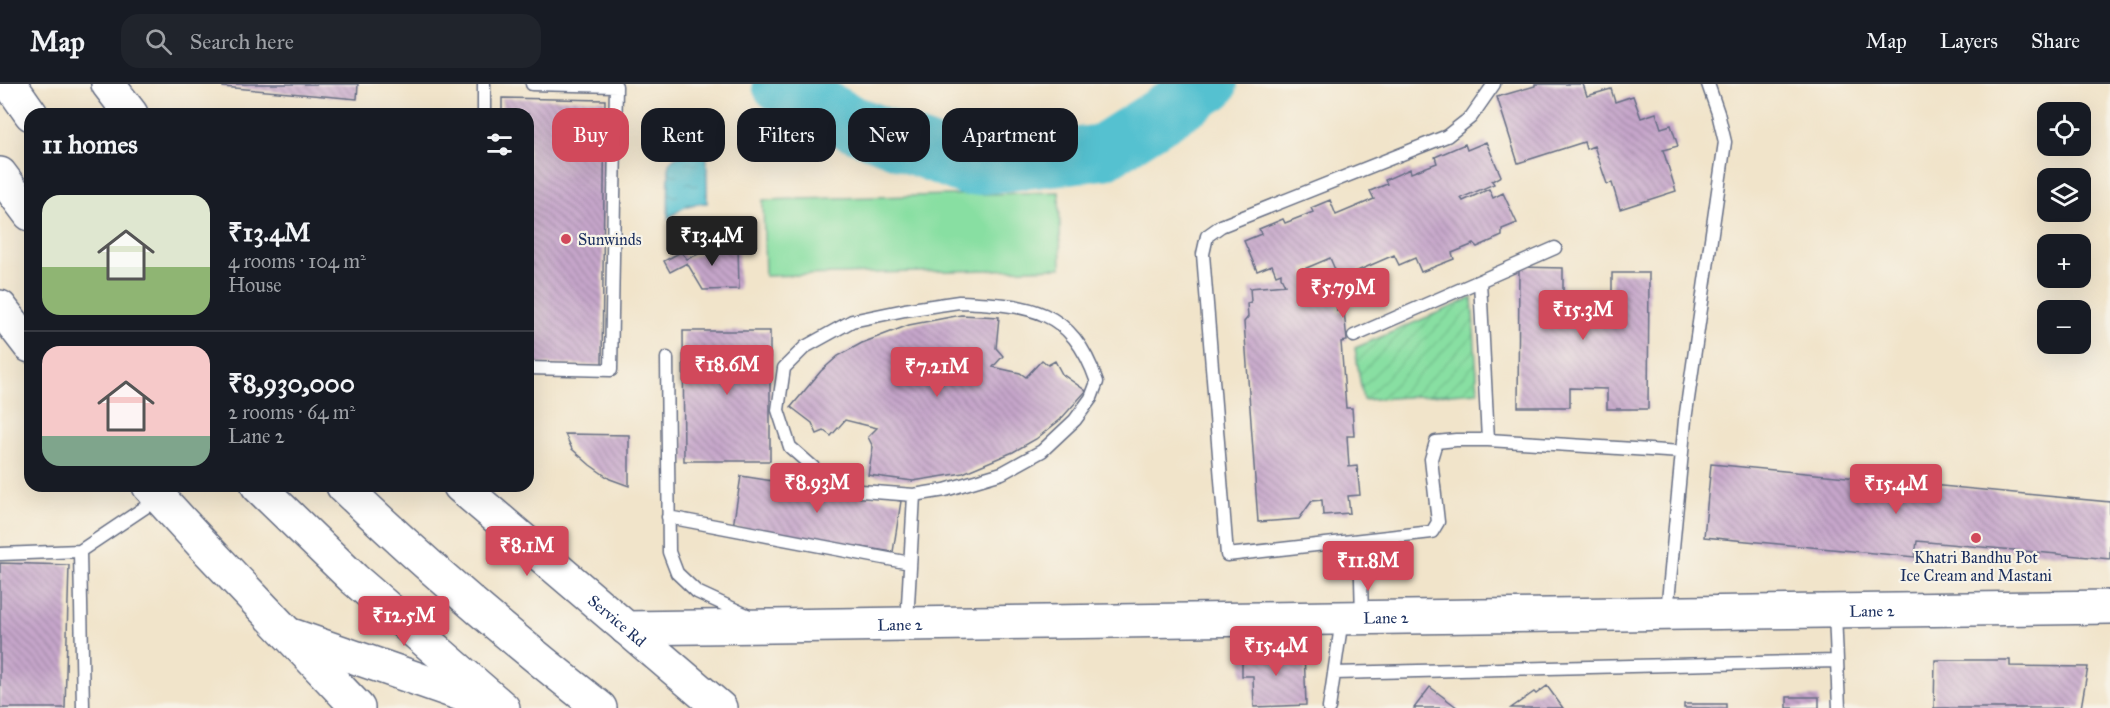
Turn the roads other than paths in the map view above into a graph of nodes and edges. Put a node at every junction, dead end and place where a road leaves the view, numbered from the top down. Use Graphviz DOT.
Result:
graph roads {
  1 [pos="10,84"];
  2 [pos="108,84"];
  3 [pos="484,84"];
  4 [pos="531,84"];
  5 [pos="1494,84"];
  6 [pos="1708,84"];
  7 [pos="27,108"];
  8 [pos="126,108"];
  9 [pos="484,108"];
  10 [pos="0,174"];
  11 [pos="24,206"];
  12 [pos="1555,248"];
  13 [pos="1480,281"];
  14 [pos="0,307"];
  15 [pos="1354,336"];
  16 [pos="24,338"];
  17 [pos="667,358"];
  18 [pos="534,368"];
  19 [pos="1488,440"];
  20 [pos="1682,452"];
  21 [pos="154,492"];
  22 [pos="264,492"];
  23 [pos="350,492"];
  24 [pos="467,492"];
  25 [pos="914,495"];
  26 [pos="668,517"];
  27 [pos="1360,541"];
  28 [pos="80,551"];
  29 [pos="0,554"];
  30 [pos="910,563"];
  31 [pos="2110,608"];
  32 [pos="1834,611"];
  33 [pos="1666,614"];
  34 [pos="1352,618"];
  35 [pos="907,624"];
  36 [pos="769,626"];
  37 [pos="626,628"];
  38 [pos="290,634"];
  39 [pos="1837,661"];
  40 [pos="1334,673"];
  41 [pos="83,708"];
  42 [pos="358,708"];
  43 [pos="502,708"];
  44 [pos="600,708"];
  45 [pos="720,708"];
  46 [pos="1329,708"];
  47 [pos="1839,708"];
  1 -- 7 [label="main road"];
  2 -- 8 [label="main road"];
  3 -- 9 [label="lane"];
  4 -- 18 [label="lane"];
  5 -- 27 [label="lane"];
  6 -- 20 [label="lane"];
  10 -- 11 [label="main road"];
  12 -- 13 [label="lane"];
  13 -- 15 [label="lane"];
  13 -- 19 [label="lane"];
  14 -- 16 [label="main road"];
  17 -- 26 [label="lane"];
  19 -- 20 [label="lane"];
  19 -- 27 [label="lane"];
  20 -- 33 [label="lane"];
  21 -- 28 [label="lane"];
  21 -- 38 [label="main road"];
  22 -- 43 [label="main road"];
  23 -- 44 [label="main road"];
  24 -- 37 [label="main road, Service Rd"];
  25 -- 25 [label="lane"];
  25 -- 30 [label="lane"];
  26 -- 30 [label="lane"];
  26 -- 36 [label="lane"];
  27 -- 34 [label="lane"];
  28 -- 29 [label="lane"];
  28 -- 41 [label="lane"];
  30 -- 35 [label="lane"];
  31 -- 32 [label="main road, Lane 2"];
  32 -- 33 [label="main road, Lane 2"];
  32 -- 39 [label="lane"];
  33 -- 34 [label="main road, Lane 2"];
  34 -- 35 [label="main road, Lane 2"];
  34 -- 40 [label="lane"];
  35 -- 36 [label="main road, Lane 2"];
  36 -- 37 [label="main road, Lane 2"];
  37 -- 45 [label="main road, Service Rd"];
  38 -- 42 [label="main road"];
  38 -- 43 [label="main road"];
  39 -- 40 [label="lane"];
  39 -- 47 [label="lane"];
  40 -- 46 [label="lane"];
}
